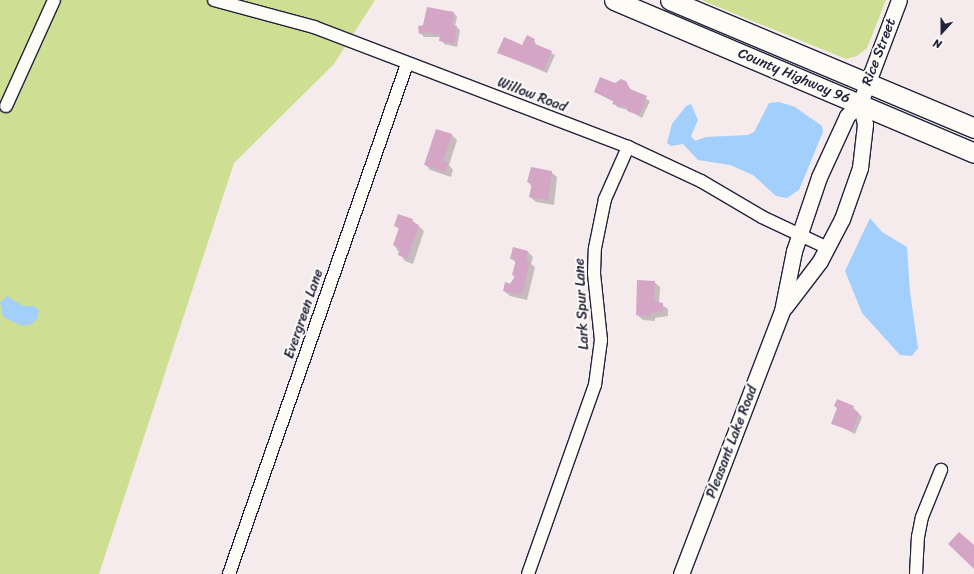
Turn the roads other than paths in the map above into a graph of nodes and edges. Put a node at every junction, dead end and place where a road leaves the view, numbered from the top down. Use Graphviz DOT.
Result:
graph roads {
  1 [pos="54,0"];
  2 [pos="214,0"];
  3 [pos="614,0"];
  4 [pos="670,0"];
  5 [pos="899,0"];
  6 [pos="407,64"];
  7 [pos="867,81"];
  8 [pos="860,104"];
  9 [pos="6,106"];
  10 [pos="974,128"];
  11 [pos="628,147"];
  12 [pos="974,153"];
  13 [pos="799,234"];
  14 [pos="828,248"];
  15 [pos="782,310"];
  16 [pos="941,470"];
  17 [pos="229,574"];
  18 [pos="528,574"];
  19 [pos="681,574"];
  20 [pos="916,574"];
  1 -- 9 [label="street"];
  2 -- 6 [label="street, Willow Road"];
  3 -- 8 [label="main road, County Highway 96"];
  4 -- 7 [label="main road, County Highway 96"];
  5 -- 7 [label="street, Rice Street"];
  6 -- 11 [label="street, Willow Road"];
  6 -- 17 [label="street, Evergreen Lane"];
  7 -- 8 [label="street, Rice Street"];
  7 -- 10 [label="main road, County Highway 96"];
  8 -- 12 [label="main road, County Highway 96"];
  8 -- 13 [label="street, Pleasant Lake Road"];
  8 -- 14 [label="street, Pleasant Lake Road"];
  11 -- 13 [label="street, Willow Road"];
  11 -- 18 [label="street, Lark Spur Lane"];
  13 -- 14 [label="street, Willow Road"];
  13 -- 15 [label="street, Pleasant Lake Road"];
  14 -- 15 [label="street, Pleasant Lake Road"];
  15 -- 19 [label="street, Pleasant Lake Road"];
  16 -- 20 [label="street"];
}
